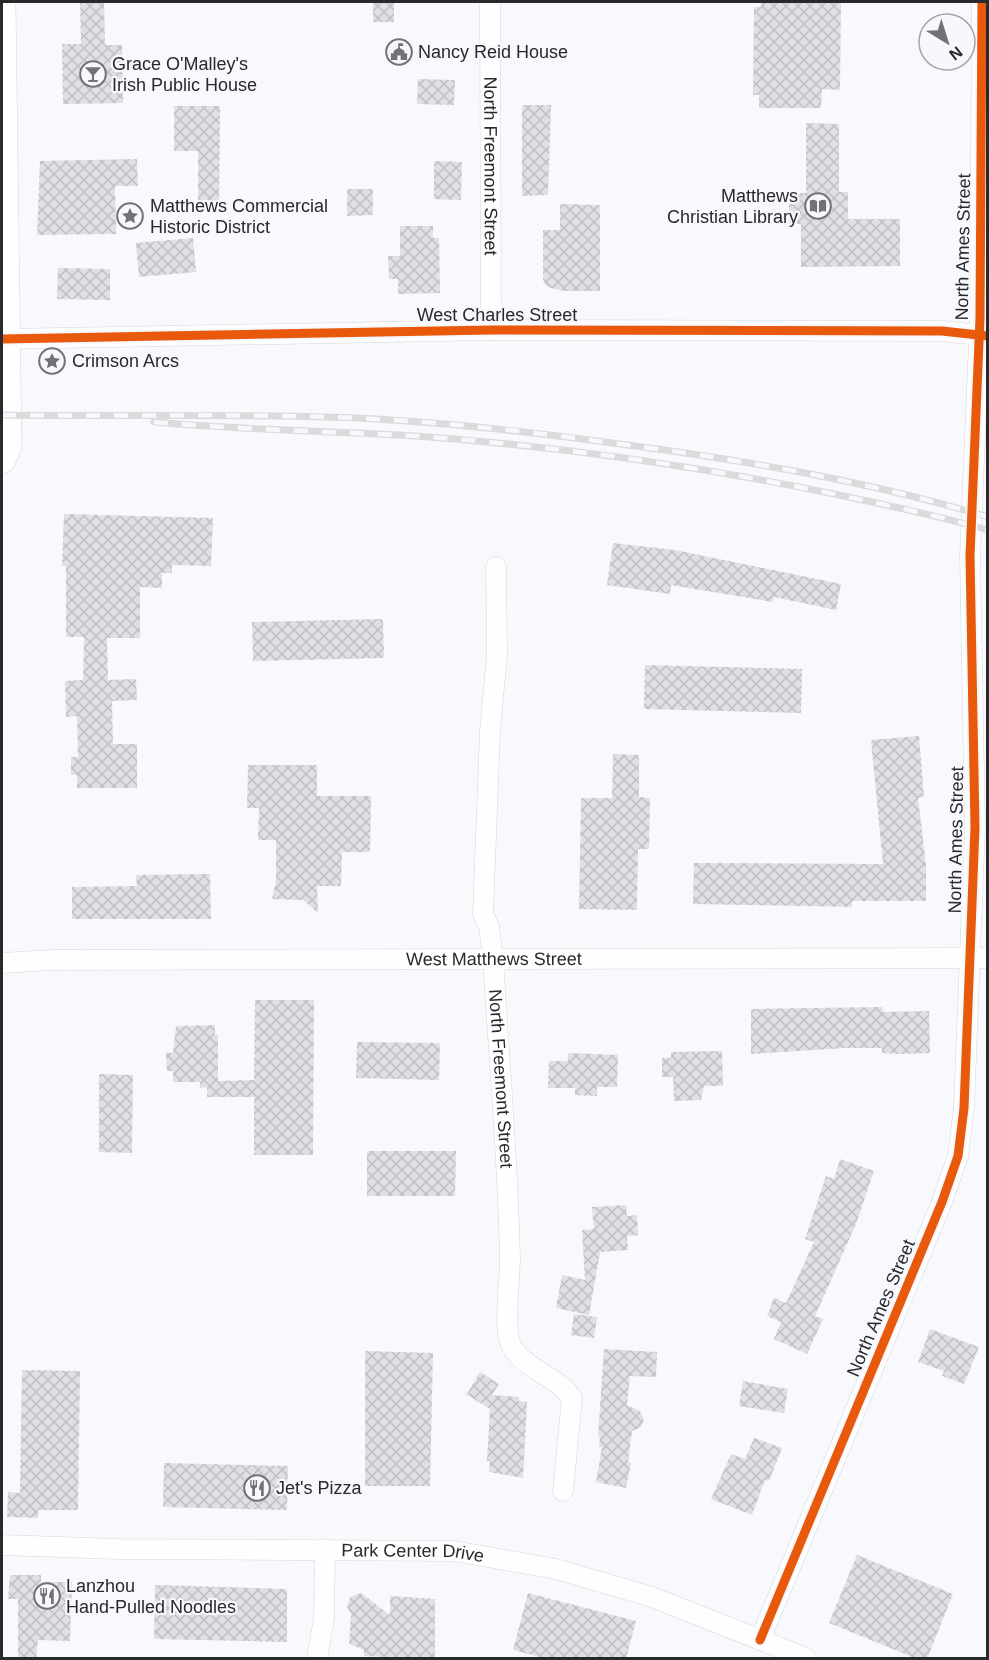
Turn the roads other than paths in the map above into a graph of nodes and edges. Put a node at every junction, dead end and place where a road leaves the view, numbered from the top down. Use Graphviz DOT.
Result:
graph roads {
  1 [pos="2,2"];
  2 [pos="490,2"];
  3 [pos="982,2"];
  4 [pos="491,330"];
  5 [pos="983,336"];
  6 [pos="6,339"];
  7 [pos="2,460"];
  8 [pos="496,567"];
  9 [pos="493,958"];
  10 [pos="979,958"];
  11 [pos="2,963"];
  12 [pos="563,1491"];
  13 [pos="2,1545"];
  14 [pos="325,1549"];
  15 [pos="760,1640"];
  16 [pos="317,1659"];
  17 [pos="806,1659"];
  1 -- 6 [label="main road"];
  2 -- 4 [label="street, North Freemont Street"];
  3 -- 5 [label="street, North Ames Street"];
  4 -- 5 [label="street, West Charles Street"];
  4 -- 6 [label="street, West Charles Street"];
  5 -- 10 [label="street, North Ames Street"];
  6 -- 7 [label="main road"];
  8 -- 9 [label="street, North Freemont Street"];
  9 -- 10 [label="street, West Matthews Street"];
  9 -- 11 [label="street, West Matthews Street"];
  9 -- 12 [label="street, North Freemont Street"];
  10 -- 15 [label="street, North Ames Street"];
  13 -- 14 [label="street, Park Center Drive"];
  14 -- 15 [label="street, Park Center Drive"];
  14 -- 16 [label="street"];
  15 -- 17 [label="street, Park Center Drive"];
}
